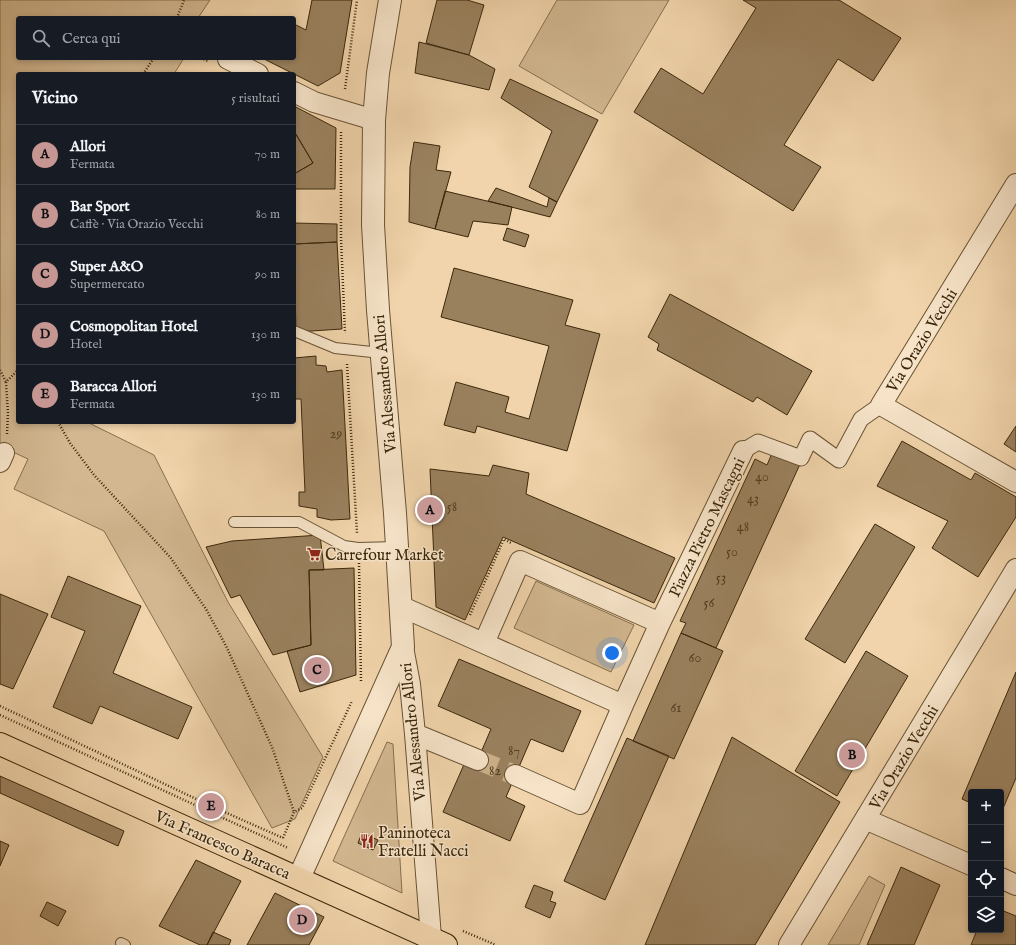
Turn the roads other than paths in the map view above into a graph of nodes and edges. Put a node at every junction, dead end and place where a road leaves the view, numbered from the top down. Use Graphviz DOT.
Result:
graph roads {
  1 [pos="390,0"];
  2 [pos="230,60"];
  3 [pos="254,72"];
  4 [pos="296,93"];
  5 [pos="374,120"];
  6 [pos="1016,184"];
  7 [pos="296,332"];
  8 [pos="381,353"];
  9 [pos="881,405"];
  10 [pos="743,451"];
  11 [pos="1016,482"];
  12 [pos="234,522"];
  13 [pos="397,547"];
  14 [pos="1016,569"];
  15 [pos="400,606"];
  16 [pos="660,623"];
  17 [pos="484,643"];
  18 [pos="403,647"];
  19 [pos="623,705"];
  20 [pos="415,734"];
  21 [pos="0,744"];
  22 [pos="478,760"];
  23 [pos="515,775"];
  24 [pos="865,819"];
  25 [pos="968,864"];
  26 [pos="299,878"];
  27 [pos="1004,879"];
  28 [pos="1016,885"];
  29 [pos="446,937"];
  30 [pos="789,945"];
  1 -- 5 [label="street, Via Alessandro Allori"];
  2 -- 3 [label="street"];
  4 -- 5 [label="street"];
  5 -- 8 [label="street, Via Alessandro Allori"];
  6 -- 9 [label="street, Via Orazio Vecchi"];
  7 -- 8 [label="lane"];
  8 -- 13 [label="street, Via Alessandro Allori"];
  9 -- 10 [label="street, Piazza Pietro Mascagni"];
  9 -- 11 [label="street, Via Orazio Vecchi"];
  10 -- 16 [label="street, Piazza Pietro Mascagni"];
  12 -- 13 [label="lane"];
  13 -- 15 [label="street, Via Alessandro Allori"];
  14 -- 24 [label="street, Via Orazio Vecchi"];
  15 -- 17 [label="street"];
  15 -- 18 [label="street, Via Alessandro Allori"];
  16 -- 17 [label="street"];
  16 -- 19 [label="street, Piazza Pietro Mascagni"];
  17 -- 19 [label="street"];
  18 -- 20 [label="street, Via Alessandro Allori"];
  18 -- 26 [label="street, Via Alessandro Allori"];
  19 -- 23 [label="street, Piazza Pietro Mascagni"];
  20 -- 22 [label="street"];
  20 -- 29 [label="street, Via Alessandro Allori"];
  21 -- 26 [label="main road, Via Francesco Baracca"];
  24 -- 25 [label="street"];
  24 -- 30 [label="street, Via Orazio Vecchi"];
  26 -- 29 [label="main road, Via Francesco Baracca"];
  27 -- 28 [label="street"];
}
